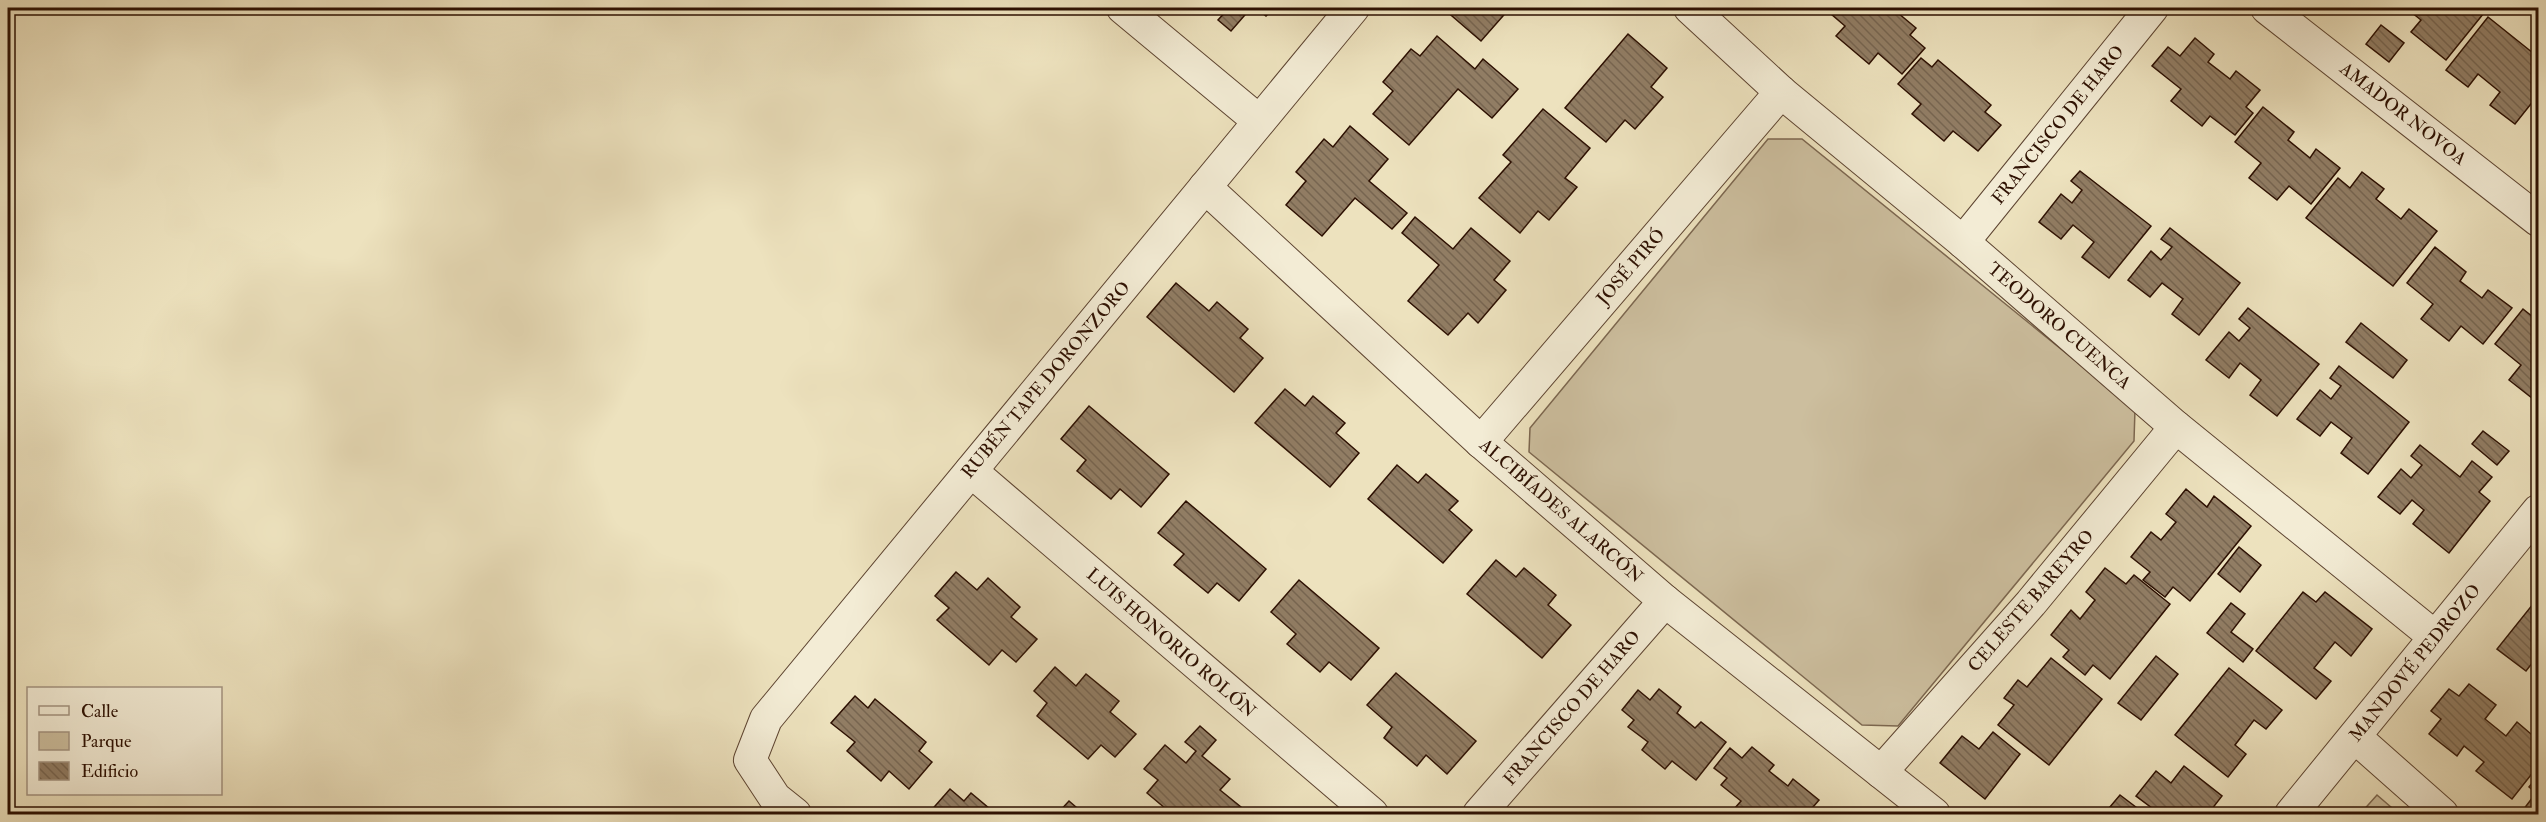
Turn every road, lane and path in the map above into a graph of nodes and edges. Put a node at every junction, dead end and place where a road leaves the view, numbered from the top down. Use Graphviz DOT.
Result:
graph roads {
  1 [pos="1123,8"];
  2 [pos="1353,8"];
  3 [pos="1690,8"];
  4 [pos="2152,8"];
  5 [pos="2267,8"];
  6 [pos="1781,92"];
  7 [pos="1259,121"];
  8 [pos="1205,187"];
  9 [pos="2538,220"];
  10 [pos="1963,243"];
  11 [pos="2176,427"];
  12 [pos="1481,442"];
  13 [pos="971,471"];
  14 [pos="2537,517"];
  15 [pos="1665,601"];
  16 [pos="2436,637"];
  17 [pos="2355,736"];
  18 [pos="1881,772"];
  19 [pos="795,814"];
  20 [pos="1372,814"];
  21 [pos="1479,814"];
  22 [pos="1934,814"];
  23 [pos="2291,814"];
  24 [pos="2442,814"];
  1 -- 7 [label="street"];
  2 -- 7 [label="street, RUBÉN TAPE DORONZORO"];
  3 -- 6 [label="street, TEODORO CUENCA"];
  4 -- 10 [label="street, FRANCISCO DE HARO"];
  5 -- 9 [label="street, AMADOR NOVOA"];
  6 -- 10 [label="street, TEODORO CUENCA"];
  6 -- 12 [label="street, JOSÉ PIRÓ"];
  7 -- 8 [label="street, RUBÉN TAPE DORONZORO"];
  8 -- 12 [label="street, ALCIBÍADES ALARCÓN"];
  8 -- 13 [label="street, RUBÉN TAPE DORONZORO"];
  10 -- 11 [label="street, TEODORO CUENCA"];
  11 -- 16 [label="street, TEODORO CUENCA"];
  11 -- 18 [label="street, CELESTE BAREYRO"];
  12 -- 15 [label="street, ALCIBÍADES ALARCÓN"];
  13 -- 19 [label="street, RUBÉN TAPE DORONZORO"];
  13 -- 20 [label="street, LUIS HONORIO ROLÓN"];
  14 -- 16 [label="street, MANDOVÉ PEDROZO"];
  15 -- 18 [label="street, ALCIBÍADES ALARCÓN"];
  15 -- 21 [label="street, FRANCISCO DE HARO"];
  16 -- 17 [label="street, MANDOVÉ PEDROZO"];
  17 -- 23 [label="street, MANDOVÉ PEDROZO"];
  17 -- 24 [label="street"];
  18 -- 22 [label="street, ALCIBÍADES ALARCÓN"];
}
